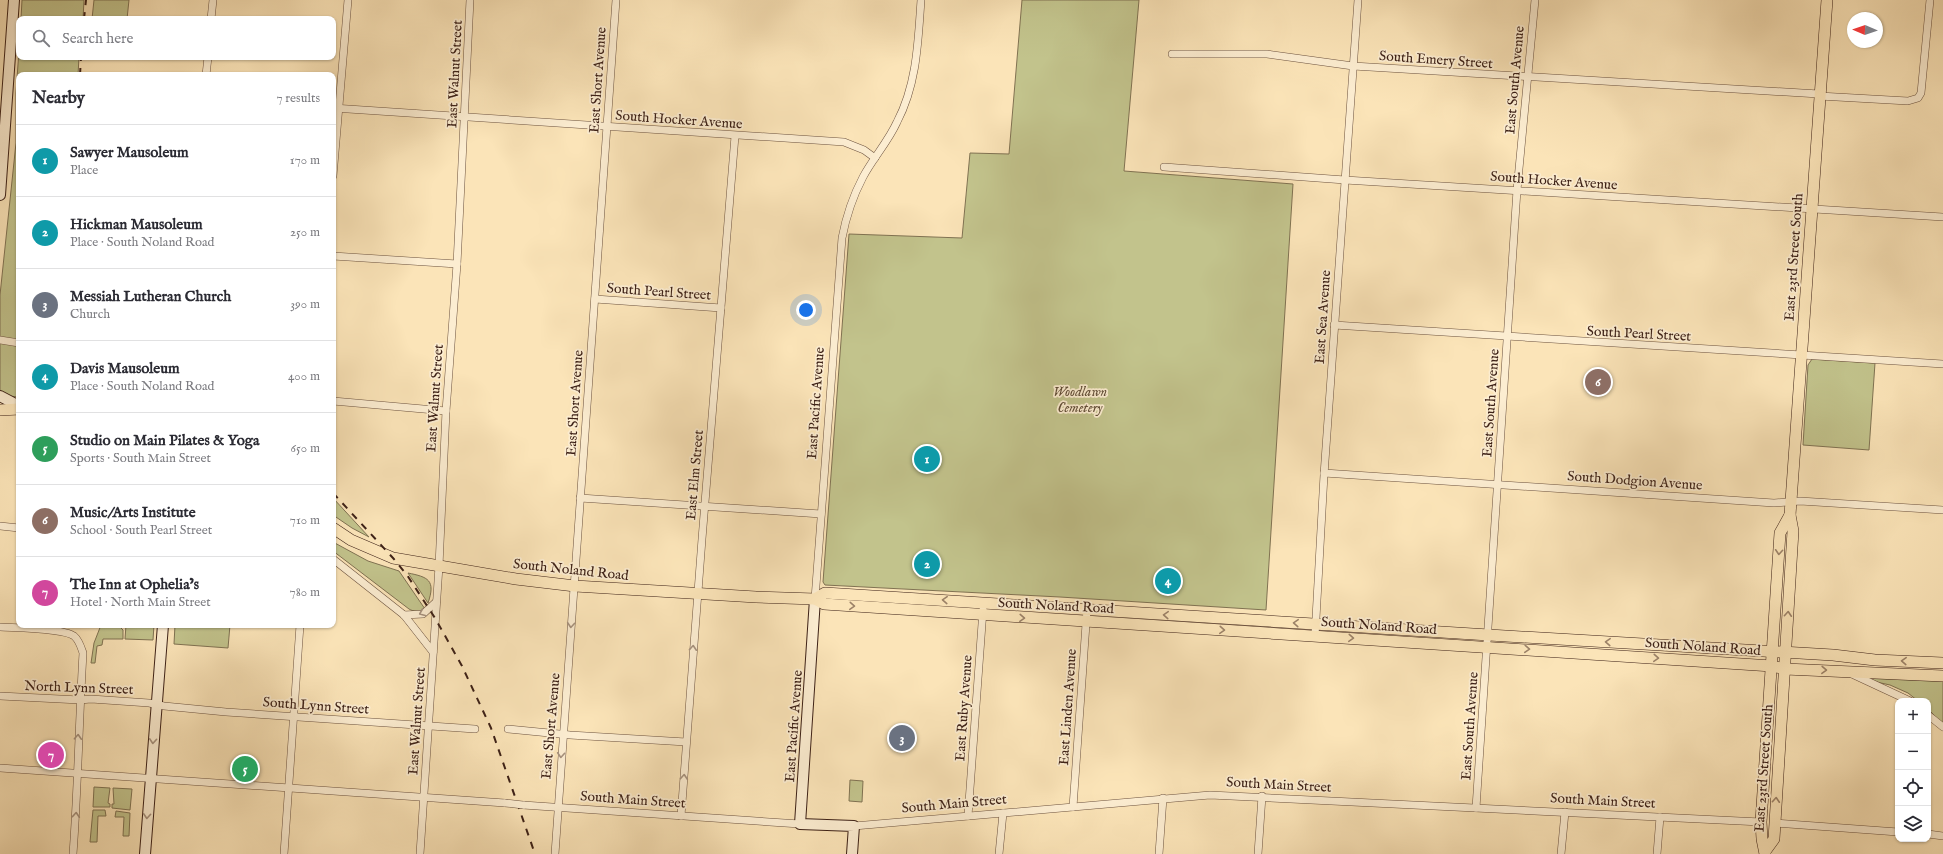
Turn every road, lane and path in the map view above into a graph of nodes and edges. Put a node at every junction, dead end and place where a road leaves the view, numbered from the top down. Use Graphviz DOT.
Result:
graph roads {
  1 [pos="14,0"];
  2 [pos="213,0"];
  3 [pos="348,0"];
  4 [pos="470,0"];
  5 [pos="616,0"];
  6 [pos="921,0"];
  7 [pos="1358,0"];
  8 [pos="1535,0"];
  9 [pos="1827,0"];
  10 [pos="1930,0"];
  11 [pos="211,16"];
  12 [pos="1172,54"];
  13 [pos="208,60"];
  14 [pos="1353,66"];
  15 [pos="206,72"];
  16 [pos="1528,78"];
  17 [pos="1819,95"];
  18 [pos="336,108"];
  19 [pos="465,117"];
  20 [pos="607,127"];
  21 [pos="2,135"];
  22 [pos="735,136"];
  23 [pos="875,158"];
  24 [pos="1164,167"];
  25 [pos="1344,180"];
  26 [pos="1517,190"];
  27 [pos="0,195"];
  28 [pos="1812,209"];
  29 [pos="1943,217"];
  30 [pos="336,256"];
  31 [pos="457,264"];
  32 [pos="595,299"];
  33 [pos="721,308"];
  34 [pos="1334,325"];
  35 [pos="1508,338"];
  36 [pos="0,340"];
  37 [pos="16,343"];
  38 [pos="1801,356"];
  39 [pos="1943,364"];
  40 [pos="0,396"];
  41 [pos="336,401"];
  42 [pos="16,404"];
  43 [pos="16,409"];
  44 [pos="0,410"];
  45 [pos="446,411"];
  46 [pos="1324,473"];
  47 [pos="1498,484"];
  48 [pos="580,498"];
  49 [pos="1791,501"];
  50 [pos="704,506"];
  51 [pos="1943,510"];
  52 [pos="821,514"];
  53 [pos="1790,515"];
  54 [pos="0,526"];
  55 [pos="16,528"];
  56 [pos="336,530"];
  57 [pos="336,561"];
  58 [pos="439,566"];
  59 [pos="575,586"];
  60 [pos="698,594"];
  61 [pos="815,599"];
  62 [pos="436,602"];
  63 [pos="984,602"];
  64 [pos="404,615"];
  65 [pos="983,615"];
  66 [pos="1087,616"];
  67 [pos="0,627"];
  68 [pos="163,628"];
  69 [pos="300,628"];
  70 [pos="1315,630"];
  71 [pos="1488,641"];
  72 [pos="433,652"];
  73 [pos="1773,652"];
  74 [pos="1785,653"];
  75 [pos="1943,663"];
  76 [pos="1772,666"];
  77 [pos="1785,669"];
  78 [pos="1848,672"];
  79 [pos="1943,676"];
  80 [pos="0,696"];
  81 [pos="1904,698"];
  82 [pos="80,700"];
  83 [pos="156,705"];
  84 [pos="294,716"];
  85 [pos="1931,718"];
  86 [pos="428,725"];
  87 [pos="1943,728"];
  88 [pos="475,729"];
  89 [pos="508,729"];
  90 [pos="563,734"];
  91 [pos="686,742"];
  92 [pos="0,768"];
  93 [pos="77,774"];
  94 [pos="150,778"];
  95 [pos="289,787"];
  96 [pos="1262,796"];
  97 [pos="424,797"];
  98 [pos="1163,798"];
  99 [pos="557,807"];
  100 [pos="1073,807"];
  101 [pos="1476,808"];
  102 [pos="1565,812"];
  103 [pos="1003,813"];
  104 [pos="681,816"];
  105 [pos="968,816"];
  106 [pos="1660,817"];
  107 [pos="1761,822"];
  108 [pos="1774,823"];
  109 [pos="800,824"];
  110 [pos="854,826"];
  111 [pos="1895,832"];
  112 [pos="1931,834"];
  113 [pos="1943,836"];
  114 [pos="1765,852"];
  115 [pos="73,854"];
  116 [pos="145,854"];
  117 [pos="284,854"];
  118 [pos="420,854"];
  119 [pos="555,854"];
  120 [pos="852,854"];
  121 [pos="1000,854"];
  122 [pos="1159,854"];
  123 [pos="1258,854"];
  124 [pos="1561,854"];
  125 [pos="1656,854"];
  1 -- 21 [label="street"];
  2 -- 11 [label="street"];
  3 -- 18 [label="street"];
  4 -- 19 [label="street, East Walnut Street"];
  5 -- 20 [label="street, East Short Avenue"];
  6 -- 23 [label="street, East Pacific Avenue"];
  7 -- 14 [label="street, East Sea Avenue"];
  8 -- 16 [label="street, East South Avenue"];
  9 -- 17 [label="main road, East 23rd Street South"];
  10 -- 17 [label="street, South Emery Street"];
  12 -- 14 [label="street, South Emery Street"];
  13 -- 15 [label="street"];
  14 -- 16 [label="street, South Emery Street"];
  14 -- 25 [label="street, East Sea Avenue"];
  16 -- 17 [label="street, South Emery Street"];
  16 -- 26 [label="street, East South Avenue"];
  17 -- 28 [label="main road, East 23rd Street South"];
  18 -- 19 [label="street, South Hocker Avenue"];
  19 -- 20 [label="street, South Hocker Avenue"];
  19 -- 31 [label="street, East Walnut Street"];
  20 -- 22 [label="street, South Hocker Avenue"];
  20 -- 32 [label="street, East Short Avenue"];
  21 -- 27 [label="street"];
  22 -- 23 [label="street, South Hocker Avenue"];
  22 -- 33 [label="street, East Elm Street"];
  23 -- 52 [label="street, East Pacific Avenue"];
  24 -- 25 [label="street, South Hocker Avenue"];
  25 -- 26 [label="street, South Hocker Avenue"];
  25 -- 34 [label="street, East Sea Avenue"];
  26 -- 28 [label="street, South Hocker Avenue"];
  26 -- 35 [label="street, East South Avenue"];
  28 -- 29 [label="street, South Hocker Avenue"];
  28 -- 38 [label="main road, East 23rd Street South"];
  30 -- 31 [label="street"];
  31 -- 45 [label="street, East Walnut Street"];
  32 -- 33 [label="street, South Pearl Street"];
  32 -- 48 [label="street, East Short Avenue"];
  33 -- 50 [label="street, East Elm Street"];
  34 -- 35 [label="street, South Pearl Street"];
  34 -- 46 [label="street, East Sea Avenue"];
  35 -- 38 [label="street, South Pearl Street"];
  35 -- 47 [label="street, East South Avenue"];
  36 -- 37 [label="street"];
  38 -- 39 [label="street, South Pearl Street"];
  38 -- 49 [label="main road, East 23rd Street South"];
  40 -- 42 [label="street"];
  41 -- 45 [label="street"];
  43 -- 44 [label="main road"];
  45 -- 58 [label="street, East Walnut Street"];
  46 -- 47 [label="street, South Dodgion Avenue"];
  46 -- 70 [label="street, East Sea Avenue"];
  47 -- 49 [label="street, South Dodgion Avenue"];
  47 -- 71 [label="street, East South Avenue"];
  48 -- 50 [label="street"];
  48 -- 59 [label="street, East Short Avenue"];
  49 -- 51 [label="street, South Dodgion Avenue"];
  49 -- 53 [label="main road, East 23rd Street South"];
  50 -- 52 [label="street"];
  50 -- 60 [label="street, East Elm Street"];
  52 -- 61 [label="street, East Pacific Avenue"];
  53 -- 73 [label="main road, East 23rd Street South, one-way"];
  74 -- 53 [label="main road, East 23rd Street South, one-way"];
  54 -- 55 [label="street"];
  56 -- 58 [label="main road, South Noland Road"];
  57 -- 64 [label="street"];
  58 -- 59 [label="main road, South Noland Road"];
  58 -- 62 [label="street, East Walnut Street"];
  59 -- 60 [label="main road, South Noland Road"];
  59 -- 90 [label="street, East Short Avenue, one-way"];
  60 -- 61 [label="main road, South Noland Road"];
  91 -- 60 [label="street, East Elm Street, one-way"];
  63 -- 61 [label="main road, South Noland Road, one-way"];
  61 -- 65 [label="main road, South Noland Road, one-way"];
  61 -- 109 [label="street, East Pacific Avenue"];
  62 -- 64 [label="street, one-way"];
  62 -- 72 [label="street, East Walnut Street"];
  63 -- 65 [label="street, East Ruby Avenue"];
  63 -- 66 [label="main road, South Noland Road"];
  64 -- 72 [label="street"];
  65 -- 66 [label="main road, South Noland Road, one-way"];
  65 -- 105 [label="street, East Ruby Avenue"];
  66 -- 70 [label="main road, South Noland Road"];
  66 -- 100 [label="street, East Linden Avenue"];
  67 -- 82 [label="street"];
  68 -- 83 [label="street"];
  69 -- 84 [label="street"];
  70 -- 71 [label="main road, South Noland Road"];
  73 -- 71 [label="main road, South Noland Road, one-way"];
  71 -- 76 [label="main road, South Noland Road, one-way"];
  71 -- 101 [label="street, East South Avenue"];
  72 -- 86 [label="street, East Walnut Street"];
  73 -- 74 [label="main road, South Noland Road"];
  73 -- 76 [label="main road, East 23rd Street South"];
  75 -- 74 [label="main road, South Noland Road, one-way"];
  74 -- 77 [label="main road, East 23rd Street South"];
  76 -- 77 [label="main road, South Noland Road"];
  76 -- 107 [label="main road, East 23rd Street South"];
  77 -- 78 [label="main road, South Noland Road, one-way"];
  108 -- 77 [label="main road, East 23rd Street South, one-way"];
  78 -- 79 [label="main road, South Noland Road"];
  78 -- 81 [label="street"];
  80 -- 82 [label="street, North Lynn Street"];
  82 -- 83 [label="street, North Lynn Street"];
  93 -- 82 [label="street, one-way"];
  83 -- 84 [label="street, South Lynn Street"];
  83 -- 94 [label="street, one-way"];
  84 -- 86 [label="street, South Lynn Street"];
  84 -- 95 [label="street"];
  85 -- 87 [label="street"];
  86 -- 88 [label="street, South Lynn Street"];
  86 -- 97 [label="street, East Walnut Street"];
  89 -- 90 [label="street"];
  90 -- 91 [label="street"];
  90 -- 99 [label="street, East Short Avenue, one-way"];
  104 -- 91 [label="street, East Elm Street, one-way"];
  92 -- 93 [label="street, South Main Street"];
  93 -- 94 [label="street, South Main Street"];
  115 -- 93 [label="street, one-way"];
  94 -- 95 [label="street, South Main Street"];
  94 -- 116 [label="street, one-way"];
  95 -- 97 [label="street, South Main Street"];
  95 -- 117 [label="street"];
  96 -- 98 [label="street, South Main Street"];
  96 -- 101 [label="street, South Main Street"];
  96 -- 123 [label="street"];
  97 -- 99 [label="street, South Main Street, bridge"];
  97 -- 118 [label="street, East Walnut Street"];
  98 -- 100 [label="street, South Main Street"];
  98 -- 122 [label="street"];
  99 -- 104 [label="street, South Main Street"];
  99 -- 119 [label="street, East Short Avenue"];
  100 -- 103 [label="street, South Main Street"];
  101 -- 102 [label="street, South Main Street"];
  102 -- 106 [label="street, South Main Street"];
  102 -- 124 [label="street"];
  103 -- 105 [label="street, South Main Street"];
  103 -- 121 [label="street"];
  104 -- 109 [label="street, South Main Street"];
  105 -- 110 [label="street, South Main Street"];
  106 -- 107 [label="street, South Main Street"];
  106 -- 125 [label="street"];
  107 -- 114 [label="main road, East 23rd Street South"];
  108 -- 111 [label="street"];
  108 -- 114 [label="main road, East 23rd Street South"];
  109 -- 110 [label="street, South Main Street"];
  110 -- 120 [label="street"];
  112 -- 113 [label="street"];
}
